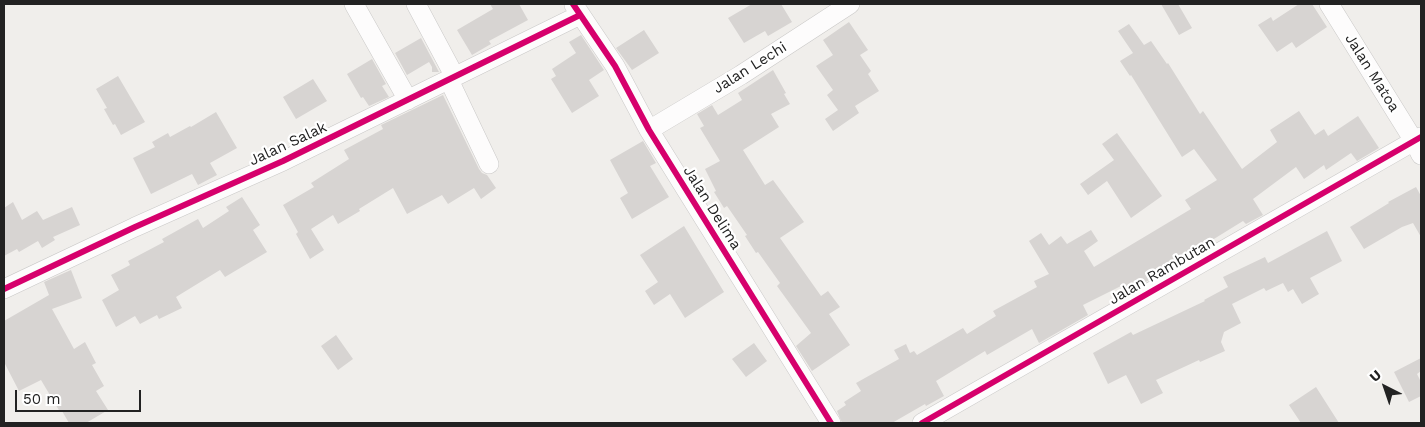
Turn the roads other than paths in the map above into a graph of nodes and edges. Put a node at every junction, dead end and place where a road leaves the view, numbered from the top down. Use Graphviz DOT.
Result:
graph roads {
  1 [pos="354,4"];
  2 [pos="416,4"];
  3 [pos="850,4"];
  4 [pos="1329,4"];
  5 [pos="577,9"];
  6 [pos="452,79"];
  7 [pos="408,100"];
  8 [pos="649,130"];
  9 [pos="1419,145"];
  10 [pos="490,164"];
  11 [pos="4,289"];
  12 [pos="831,423"];
  13 [pos="922,423"];
  1 -- 7 [label="street"];
  2 -- 6 [label="street"];
  3 -- 8 [label="street, Jalan Lechi"];
  4 -- 9 [label="street, Jalan Matoa"];
  5 -- 6 [label="street, Jalan Salak"];
  5 -- 8 [label="street, Jalan Delima"];
  6 -- 7 [label="street, Jalan Salak"];
  6 -- 10 [label="street"];
  7 -- 11 [label="street, Jalan Salak"];
  8 -- 12 [label="street, Jalan Delima"];
  9 -- 13 [label="street, Jalan Rambutan"];
}
